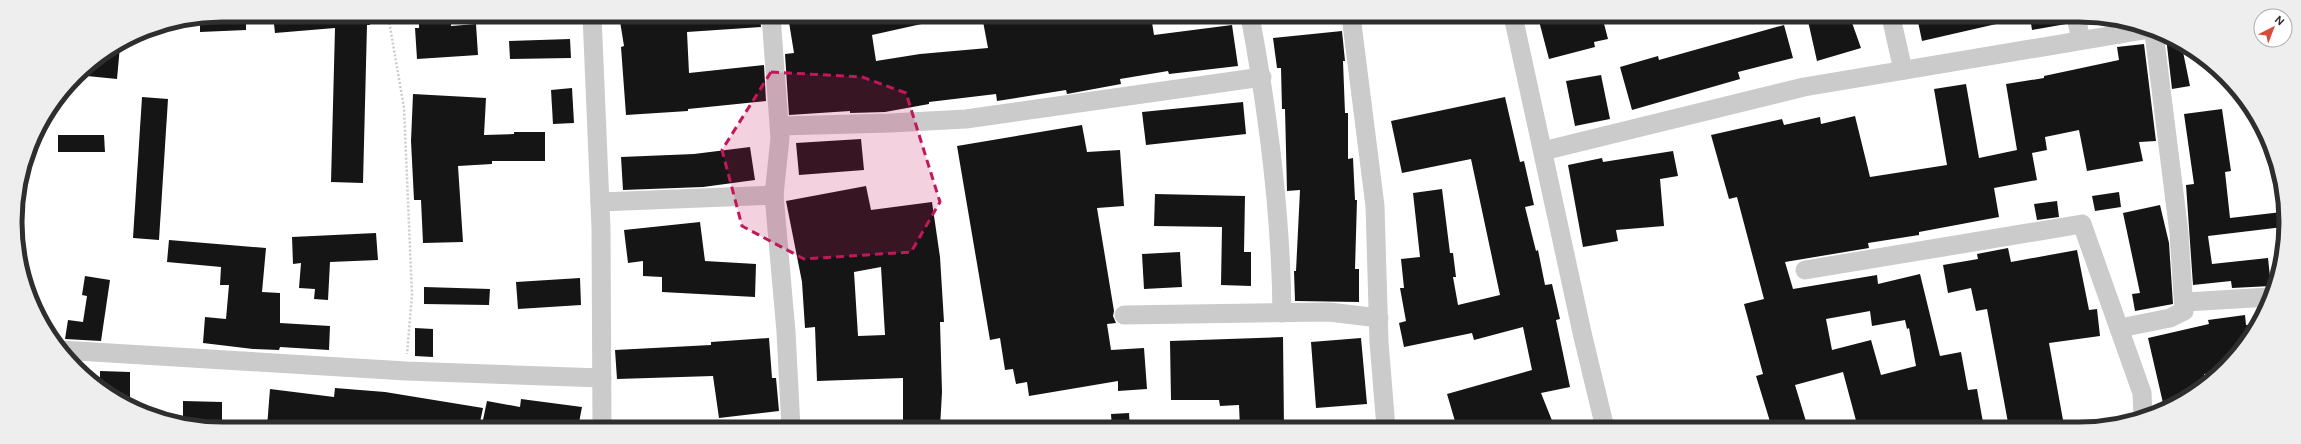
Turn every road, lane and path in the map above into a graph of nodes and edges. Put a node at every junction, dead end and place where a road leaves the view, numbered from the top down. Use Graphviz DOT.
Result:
graph roads {
  1 [pos="389,22"];
  2 [pos="592,22"];
  3 [pos="771,22"];
  4 [pos="1251,22"];
  5 [pos="1352,22"];
  6 [pos="1514,22"];
  7 [pos="1892,22"];
  8 [pos="2077,22"];
  9 [pos="2137,31"];
  10 [pos="2154,37"];
  11 [pos="2081,40"];
  12 [pos="1903,70"];
  13 [pos="1262,77"];
  14 [pos="780,126"];
  15 [pos="1543,151"];
  16 [pos="774,195"];
  17 [pos="600,202"];
  18 [pos="1805,270"];
  19 [pos="2265,297"];
  20 [pos="2185,302"];
  21 [pos="1282,313"];
  22 [pos="1124,315"];
  23 [pos="1379,318"];
  24 [pos="2120,328"];
  25 [pos="69,350"];
  26 [pos="406,370"];
  27 [pos="602,378"];
  28 [pos="2143,411"];
  29 [pos="602,422"];
  30 [pos="791,422"];
  31 [pos="1386,422"];
  32 [pos="1604,422"];
  1 -- 26 [label="path"];
  2 -- 17 [label="street"];
  3 -- 14 [label="street"];
  4 -- 13 [label="street"];
  5 -- 23 [label="street"];
  6 -- 15 [label="street"];
  7 -- 12 [label="street"];
  8 -- 11 [label="street"];
  9 -- 11 [label="street"];
  10 -- 20 [label="street"];
  11 -- 12 [label="street"];
  12 -- 15 [label="street"];
  13 -- 14 [label="street"];
  13 -- 21 [label="street"];
  14 -- 16 [label="street"];
  15 -- 32 [label="street"];
  16 -- 17 [label="street"];
  16 -- 30 [label="street"];
  17 -- 27 [label="street"];
  18 -- 24 [label="street"];
  19 -- 20 [label="street"];
  20 -- 24 [label="street"];
  21 -- 22 [label="street"];
  21 -- 23 [label="street"];
  23 -- 31 [label="street"];
  24 -- 28 [label="street"];
  25 -- 26 [label="street"];
  26 -- 27 [label="street"];
  27 -- 29 [label="street"];
}
